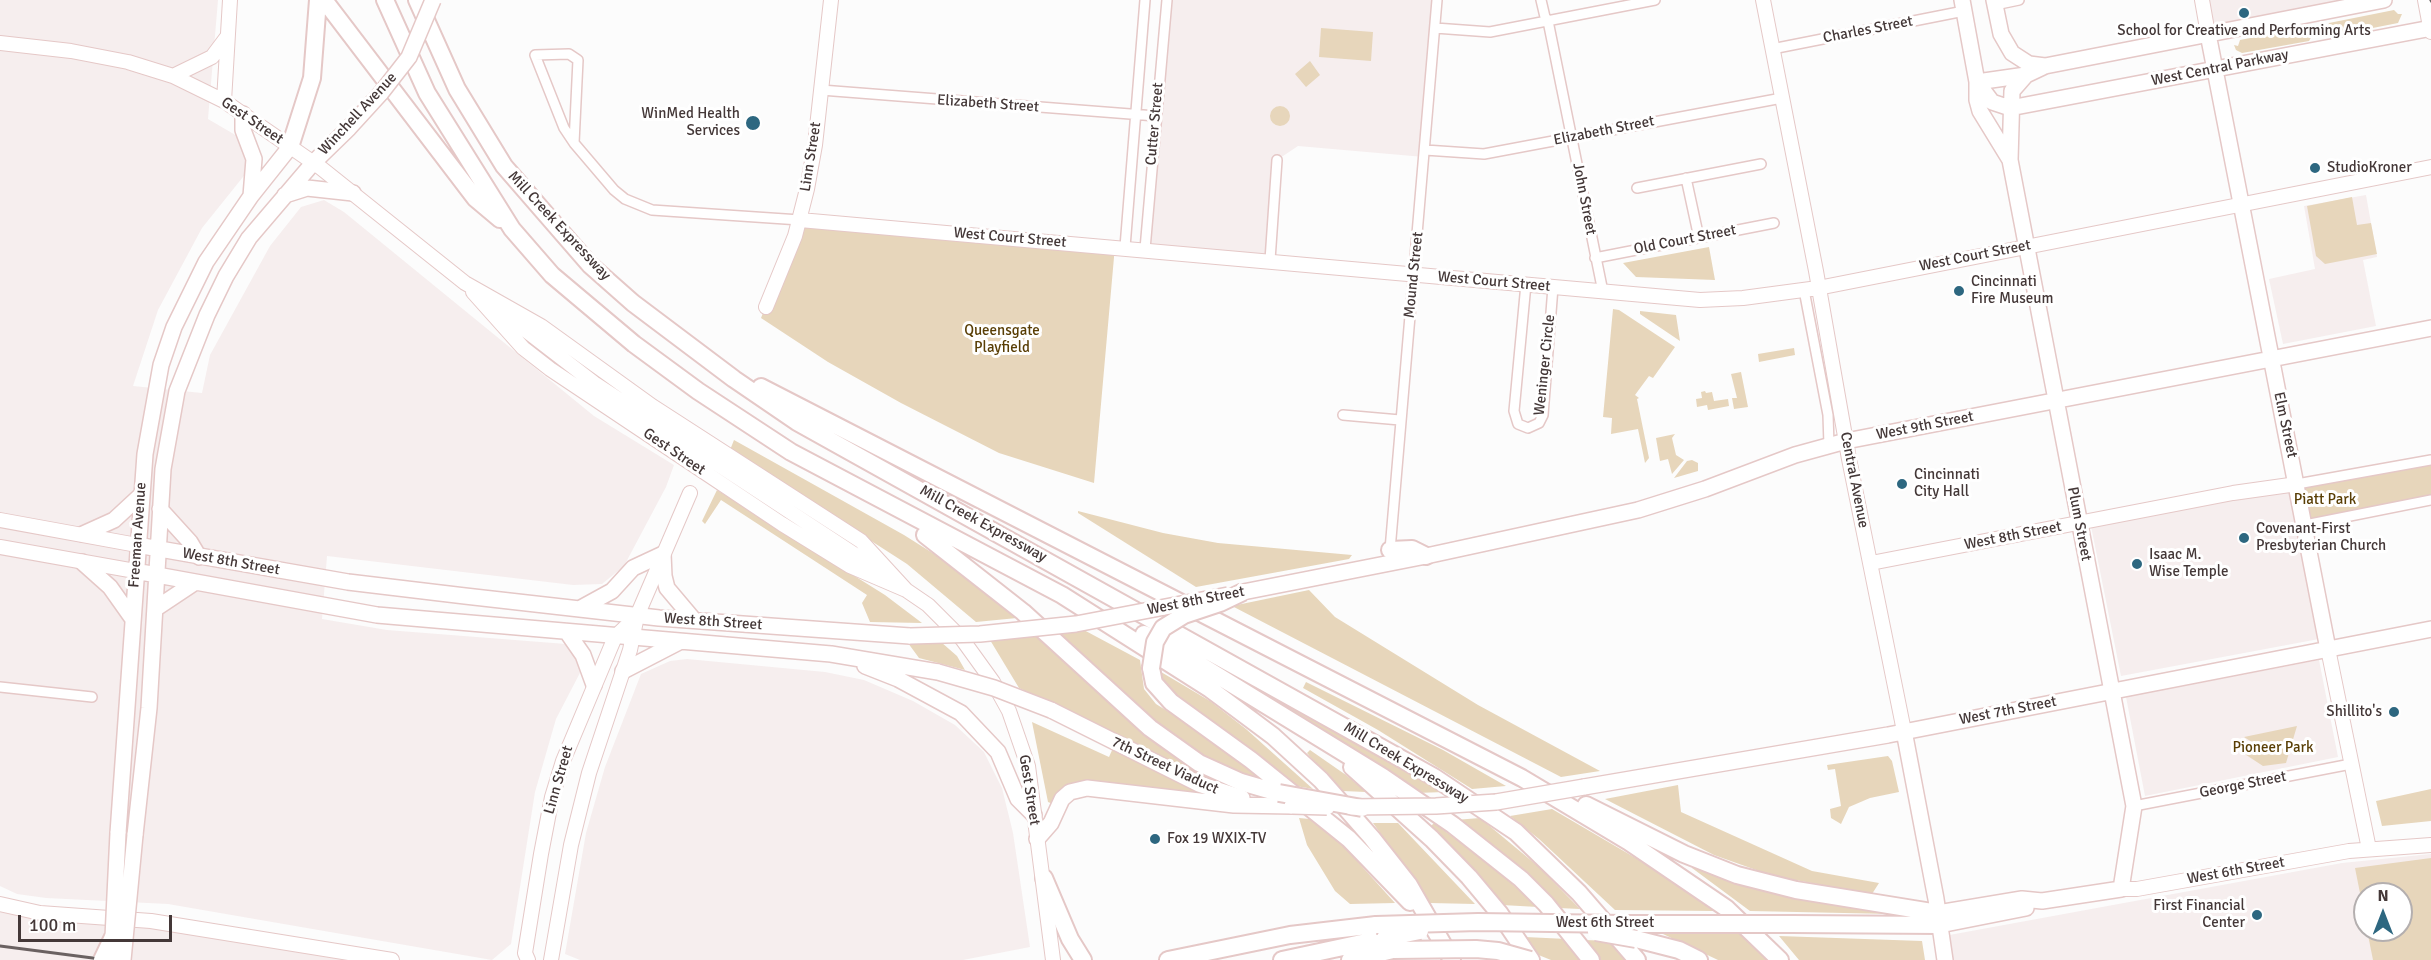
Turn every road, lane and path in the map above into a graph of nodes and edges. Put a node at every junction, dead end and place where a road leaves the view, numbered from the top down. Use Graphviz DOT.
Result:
graph roads {
  1 [pos="231,0"];
  2 [pos="385,0"];
  3 [pos="417,0"];
  4 [pos="433,0"];
  5 [pos="831,0"];
  6 [pos="1145,0"];
  7 [pos="1167,0"];
  8 [pos="1437,0"];
  9 [pos="1541,0"];
  10 [pos="1655,0"];
  11 [pos="1762,0"];
  12 [pos="2019,0"];
  13 [pos="2202,0"];
  14 [pos="2384,0"];
  15 [pos="2425,0"];
  16 [pos="1994,2"];
  17 [pos="321,5"];
  18 [pos="1963,6"];
  19 [pos="1548,21"];
  20 [pos="1435,28"];
  21 [pos="2431,29"];
  22 [pos="2208,34"];
  23 [pos="228,35"];
  24 [pos="0,44"];
  25 [pos="1772,49"];
  26 [pos="2045,66"];
  27 [pos="2214,69"];
  28 [pos="2026,75"];
  29 [pos="173,76"];
  30 [pos="1977,82"];
  31 [pos="821,90"];
  32 [pos="1782,98"];
  33 [pos="224,100"];
  34 [pos="2010,108"];
  35 [pos="243,114"];
  36 [pos="1137,115"];
  37 [pos="1156,116"];
  38 [pos="1572,138"];
  39 [pos="574,143"];
  40 [pos="290,147"];
  41 [pos="1425,150"];
  42 [pos="1277,160"];
  43 [pos="2010,160"];
  44 [pos="312,163"];
  45 [pos="1761,164"];
  46 [pos="2431,167"];
  47 [pos="1686,178"];
  48 [pos="1637,188"];
  49 [pos="353,193"];
  50 [pos="251,196"];
  51 [pos="282,196"];
  52 [pos="2241,204"];
  53 [pos="800,220"];
  54 [pos="1774,223"];
  55 [pos="512,229"];
  56 [pos="1699,238"];
  57 [pos="2028,245"];
  58 [pos="1125,247"];
  59 [pos="1145,249"];
  60 [pos="1595,258"];
  61 [pos="1269,260"];
  62 [pos="1414,276"];
  63 [pos="465,283"];
  64 [pos="1526,284"];
  65 [pos="1553,287"];
  66 [pos="1818,288"];
  67 [pos="1804,290"];
  68 [pos="1603,292"];
  69 [pos="766,307"];
  70 [pos="2431,327"];
  71 [pos="2271,359"];
  72 [pos="734,379"];
  73 [pos="2056,401"];
  74 [pos="1343,415"];
  75 [pos="1400,420"];
  76 [pos="1846,441"];
  77 [pos="1829,445"];
  78 [pos="2431,460"];
  79 [pos="834,477"];
  80 [pos="2297,484"];
  81 [pos="690,493"];
  82 [pos="141,495"];
  83 [pos="2431,500"];
  84 [pos="160,509"];
  85 [pos="0,519"];
  86 [pos="2079,523"];
  87 [pos="2305,525"];
  88 [pos="83,534"];
  89 [pos="137,545"];
  90 [pos="0,547"];
  91 [pos="157,549"];
  92 [pos="1390,550"];
  93 [pos="663,554"];
  94 [pos="1426,556"];
  95 [pos="199,557"];
  96 [pos="82,562"];
  97 [pos="1871,563"];
  98 [pos="135,571"];
  99 [pos="157,576"];
  100 [pos="194,583"];
  101 [pos="906,590"];
  102 [pos="1242,592"];
  103 [pos="1062,596"];
  104 [pos="581,608"];
  105 [pos="155,609"];
  106 [pos="637,616"];
  107 [pos="132,618"];
  108 [pos="694,620"];
  109 [pos="2431,629"];
  110 [pos="567,632"];
  111 [pos="615,637"];
  112 [pos="633,639"];
  113 [pos="679,642"];
  114 [pos="2328,649"];
  115 [pos="831,654"];
  116 [pos="623,671"];
  117 [pos="594,685"];
  118 [pos="0,687"];
  119 [pos="2112,691"];
  120 [pos="92,697"];
  121 [pos="1299,725"];
  122 [pos="1904,731"];
  123 [pos="2351,764"];
  124 [pos="1522,778"];
  125 [pos="1584,787"];
  126 [pos="1292,806"];
  127 [pos="2134,806"];
  128 [pos="1362,808"];
  129 [pos="1034,815"];
  130 [pos="1037,839"];
  131 [pos="2431,845"];
  132 [pos="2369,849"];
  133 [pos="1044,878"];
  134 [pos="2121,889"];
  135 [pos="0,904"];
  136 [pos="1939,919"];
  137 [pos="1532,923"];
  138 [pos="1437,933"];
  139 [pos="113,937"];
  140 [pos="1385,938"];
  141 [pos="102,960"];
  142 [pos="115,960"];
  143 [pos="123,960"];
  144 [pos="392,960"];
  145 [pos="528,960"];
  146 [pos="551,960"];
  147 [pos="1053,960"];
  148 [pos="1083,960"];
  149 [pos="1168,960"];
  150 [pos="1282,960"];
  151 [pos="1350,960"];
  152 [pos="1452,960"];
  153 [pos="1531,960"];
  154 [pos="1591,960"];
  155 [pos="1637,960"];
  156 [pos="1700,960"];
  157 [pos="1780,960"];
  158 [pos="1945,960"];
  1 -- 23 [label="street"];
  2 -- 55 [label="highway, Mill Creek Expressway"];
  3 -- 72 [label="highway, Mill Creek Expressway"];
  4 -- 44 [label="main road, Winchell Avenue, bridge"];
  5 -- 31 [label="street, Linn Street"];
  6 -- 36 [label="street, Cutter Street"];
  7 -- 37 [label="street, Cutter Street"];
  8 -- 20 [label="street, Mound Street"];
  9 -- 19 [label="street, John Street"];
  10 -- 19 [label="street"];
  11 -- 25 [label="street, Central Avenue"];
  12 -- 16 [label="street"];
  13 -- 22 [label="street, Elm Street"];
  14 -- 22 [label="main road"];
  15 -- 21 [label="street"];
  16 -- 26 [label="main road"];
  17 -- 40 [label="highway"];
  17 -- 55 [label="highway"];
  18 -- 25 [label="street, Charles Street"];
  18 -- 30 [label="main road"];
  19 -- 20 [label="street"];
  19 -- 38 [label="street, John Street"];
  20 -- 41 [label="street, Mound Street"];
  21 -- 27 [label="main road, West Central Parkway"];
  22 -- 26 [label="main road"];
  22 -- 27 [label="main road, Elm Street"];
  23 -- 29 [label="street"];
  23 -- 33 [label="street"];
  24 -- 29 [label="street, Gest Street"];
  25 -- 32 [label="street, Central Avenue"];
  26 -- 28 [label="main road"];
  27 -- 34 [label="main road, West Central Parkway"];
  27 -- 52 [label="main road, Elm Street"];
  28 -- 30 [label="main road"];
  28 -- 34 [label="main road"];
  29 -- 33 [label="street, Gest Street"];
  30 -- 34 [label="main road"];
  30 -- 43 [label="main road"];
  31 -- 36 [label="street, Elizabeth Street"];
  31 -- 53 [label="street, Linn Street"];
  32 -- 38 [label="street, Elizabeth Street"];
  32 -- 66 [label="street, Central Avenue"];
  33 -- 35 [label="street, Gest Street"];
  34 -- 43 [label="main road"];
  35 -- 40 [label="street, Gest Street"];
  35 -- 50 [label="main road"];
  36 -- 37 [label="street, Elizabeth Street"];
  36 -- 58 [label="street, Cutter Street"];
  37 -- 59 [label="street, Cutter Street"];
  38 -- 41 [label="street, Elizabeth Street"];
  38 -- 60 [label="street, John Street"];
  39 -- 39 [label="street, West Court Street"];
  39 -- 53 [label="street, West Court Street"];
  40 -- 44 [label="street, Gest Street"];
  40 -- 50 [label="main road, Freeman Avenue"];
  41 -- 62 [label="street, Mound Street"];
  42 -- 61 [label="street"];
  43 -- 57 [label="main road, Plum Street"];
  44 -- 49 [label="street, Gest Street"];
  44 -- 51 [label="main road, Freeman Avenue"];
  45 -- 47 [label="street"];
  46 -- 52 [label="street, West Court Street"];
  47 -- 48 [label="street"];
  47 -- 56 [label="street"];
  49 -- 51 [label="main road"];
  49 -- 63 [label="street, Gest Street"];
  50 -- 82 [label="main road, Freeman Avenue"];
  51 -- 84 [label="main road, Freeman Avenue"];
  52 -- 57 [label="street, West Court Street"];
  52 -- 71 [label="main road, Elm Street"];
  53 -- 58 [label="street, West Court Street"];
  53 -- 69 [label="street, Linn Street"];
  54 -- 56 [label="street, Old Court Street"];
  55 -- 79 [label="highway, Mill Creek Expressway"];
  56 -- 60 [label="street, Old Court Street"];
  57 -- 66 [label="street, West Court Street"];
  57 -- 73 [label="main road, Plum Street"];
  58 -- 59 [label="street, West Court Street"];
  59 -- 61 [label="street, West Court Street"];
  60 -- 68 [label="street, John Street"];
  61 -- 62 [label="street, West Court Street"];
  62 -- 64 [label="street, West Court Street"];
  62 -- 75 [label="street, Mound Street"];
  63 -- 101 [label="street"];
  63 -- 101 [label="street, Gest Street"];
  63 -- 101 [label="street, Gest Street"];
  64 -- 65 [label="street, West Court Street"];
  64 -- 65 [label="street, Weninger Circle"];
  65 -- 68 [label="street, West Court Street"];
  66 -- 67 [label="street, West Court Street"];
  66 -- 76 [label="street, Central Avenue"];
  67 -- 68 [label="street, West Court Street"];
  67 -- 77 [label="street, Central Avenue"];
  70 -- 71 [label="main road, West 9th Street"];
  71 -- 73 [label="main road, West 9th Street"];
  71 -- 80 [label="main road, Elm Street"];
  72 -- 124 [label="highway"];
  72 -- 155 [label="highway, Mill Creek Expressway"];
  73 -- 76 [label="main road, West 9th Street"];
  73 -- 86 [label="main road, Plum Street"];
  74 -- 75 [label="street"];
  75 -- 92 [label="street, Mound Street"];
  76 -- 77 [label="main road, West 9th Street"];
  76 -- 97 [label="street, Central Avenue"];
  77 -- 94 [label="main road, West 9th Street"];
  78 -- 80 [label="street"];
  79 -- 103 [label="highway, Mill Creek Expressway"];
  79 -- 128 [label="highway, bridge"];
  80 -- 86 [label="street, West 8th Street"];
  80 -- 87 [label="main road, Elm Street"];
  81 -- 93 [label="street, Linn Street"];
  82 -- 88 [label="main road"];
  82 -- 89 [label="main road, Freeman Avenue"];
  83 -- 87 [label="street"];
  84 -- 91 [label="main road, Freeman Avenue"];
  84 -- 95 [label="main road"];
  85 -- 88 [label="street, West 8th Street"];
  86 -- 97 [label="street, West 8th Street"];
  86 -- 119 [label="main road, Plum Street"];
  87 -- 114 [label="main road, Elm Street"];
  88 -- 89 [label="street, West 8th Street"];
  89 -- 91 [label="main road, West 8th Street"];
  89 -- 98 [label="main road, Freeman Avenue"];
  90 -- 96 [label="street, West 8th Street"];
  91 -- 95 [label="main road, West 8th Street"];
  91 -- 99 [label="main road, Freeman Avenue"];
  92 -- 94 [label="highway"];
  93 -- 104 [label="main road"];
  93 -- 106 [label="street, Linn Street"];
  93 -- 108 [label="main road"];
  94 -- 102 [label="main road, West 8th Street"];
  95 -- 104 [label="main road, West 8th Street"];
  96 -- 98 [label="street, West 8th Street"];
  96 -- 107 [label="main road"];
  97 -- 122 [label="street, Central Avenue"];
  98 -- 99 [label="main road, West 8th Street"];
  98 -- 107 [label="main road, Freeman Avenue"];
  99 -- 100 [label="main road, West 8th Street"];
  99 -- 105 [label="main road, Freeman Avenue"];
  100 -- 105 [label="main road"];
  100 -- 110 [label="main road, West 8th Street"];
  101 -- 129 [label="street, Gest Street"];
  102 -- 108 [label="main road, West 8th Street, bridge"];
  102 -- 138 [label="highway, bridge"];
  103 -- 121 [label="highway"];
  103 -- 138 [label="highway, Mill Creek Expressway"];
  104 -- 106 [label="main road, West 8th Street"];
  105 -- 143 [label="main road, Freeman Avenue, bridge"];
  106 -- 108 [label="main road, West 8th Street"];
  106 -- 111 [label="street, Linn Street"];
  106 -- 112 [label="street, Linn Street"];
  107 -- 139 [label="main road, Freeman Avenue, bridge"];
  109 -- 114 [label="main road, West 7th Street"];
  110 -- 111 [label="main road, West 8th Street"];
  110 -- 117 [label="main road"];
  111 -- 112 [label="main road, West 8th Street"];
  111 -- 117 [label="street, Linn Street"];
  112 -- 113 [label="main road, West 8th Street"];
  112 -- 116 [label="street, Linn Street"];
  113 -- 115 [label="main road, West 8th Street"];
  113 -- 116 [label="main road"];
  114 -- 119 [label="main road, West 7th Street"];
  114 -- 123 [label="street, Elm Street"];
  115 -- 126 [label="main road, 7th Street Viaduct, bridge"];
  115 -- 129 [label="main road"];
  116 -- 146 [label="street, Linn Street"];
  117 -- 145 [label="street, Linn Street"];
  118 -- 120 [label="street"];
  119 -- 122 [label="main road, West 7th Street"];
  119 -- 127 [label="main road, Plum Street"];
  121 -- 153 [label="highway"];
  121 -- 154 [label="highway"];
  122 -- 125 [label="main road, West 7th Street"];
  122 -- 136 [label="main road, Central Avenue"];
  123 -- 127 [label="street, George Street"];
  123 -- 132 [label="street, Elm Street"];
  124 -- 136 [label="highway"];
  124 -- 157 [label="highway"];
  125 -- 128 [label="main road, 7th Street Viaduct, bridge"];
  126 -- 128 [label="main road, 7th Street Viaduct, bridge"];
  126 -- 130 [label="main road"];
  127 -- 134 [label="main road, Plum Street"];
  129 -- 130 [label="street, Gest Street"];
  130 -- 133 [label="street, Gest Street"];
  131 -- 132 [label="street, West 6th Street"];
  132 -- 134 [label="street, West 6th Street"];
  133 -- 147 [label="street, Gest Street"];
  133 -- 148 [label="highway"];
  134 -- 136 [label="main road, West 6th Street"];
  135 -- 144 [label="street"];
  136 -- 137 [label="highway, West 6th Street, bridge"];
  136 -- 158 [label="main road, Central Avenue"];
  137 -- 140 [label="highway, West 6th Street, bridge"];
  137 -- 156 [label="highway, bridge"];
  138 -- 152 [label="highway, Mill Creek Expressway"];
  139 -- 141 [label="highway, bridge"];
  139 -- 142 [label="main road, Freeman Avenue, bridge"];
  140 -- 149 [label="highway"];
  140 -- 150 [label="highway"];
  140 -- 151 [label="highway"];
  140 -- 153 [label="highway, bridge"];
}
